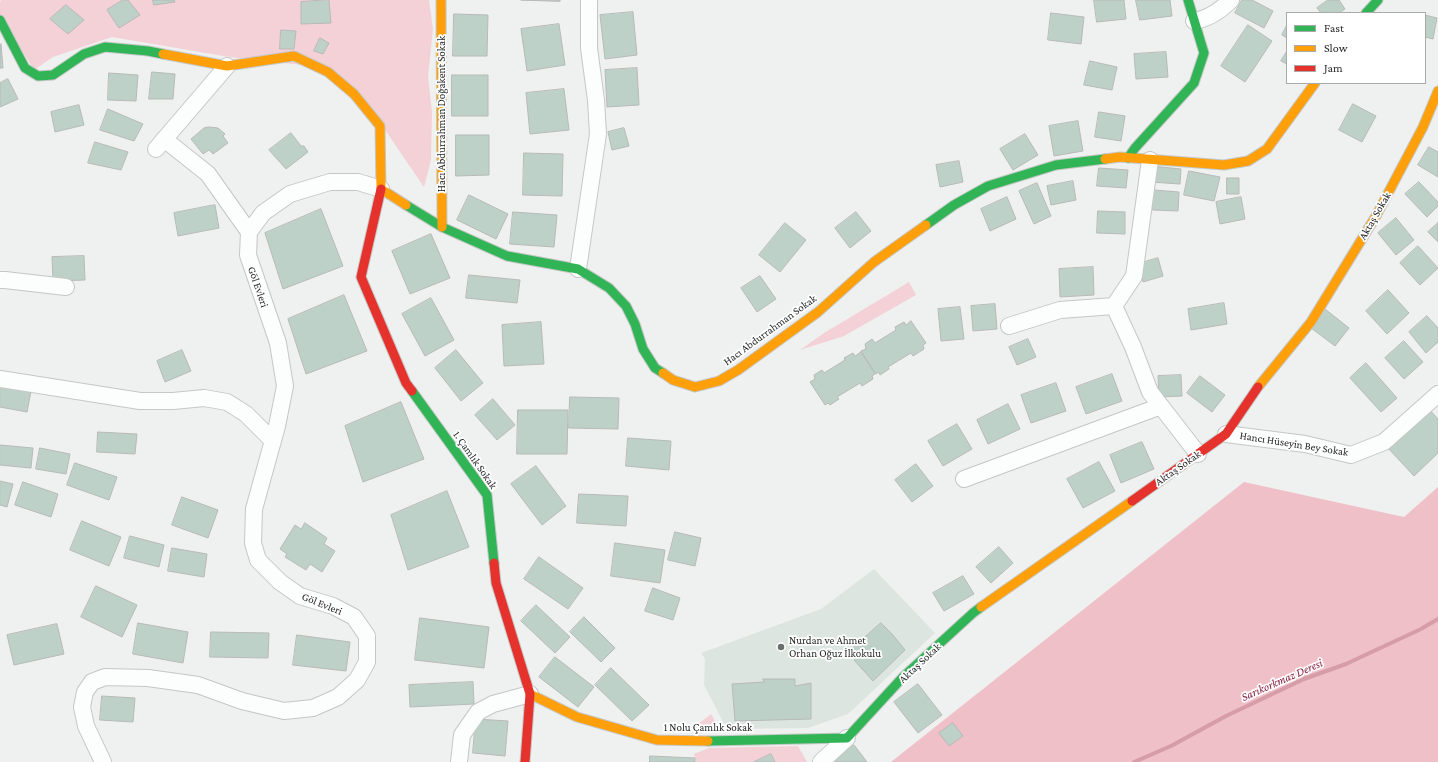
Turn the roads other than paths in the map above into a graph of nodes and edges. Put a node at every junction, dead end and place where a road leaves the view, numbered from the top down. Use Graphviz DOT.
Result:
graph roads {
  1 [pos="441,0"];
  2 [pos="589,0"];
  3 [pos="1188,0"];
  4 [pos="1231,0"];
  5 [pos="1378,0"];
  6 [pos="1367,12"];
  7 [pos="0,20"];
  8 [pos="1194,21"];
  9 [pos="227,66"];
  10 [pos="1314,84"];
  11 [pos="1438,91"];
  12 [pos="1128,158"];
  13 [pos="1150,160"];
  14 [pos="381,189"];
  15 [pos="442,227"];
  16 [pos="249,232"];
  17 [pos="578,269"];
  18 [pos="0,280"];
  19 [pos="66,287"];
  20 [pos="1114,306"];
  21 [pos="1009,326"];
  22 [pos="0,379"];
  23 [pos="1438,394"];
  24 [pos="1162,406"];
  25 [pos="1226,434"];
  26 [pos="273,441"];
  27 [pos="1198,454"];
  28 [pos="964,479"];
  29 [pos="530,694"];
  30 [pos="847,738"];
  31 [pos="103,762"];
  32 [pos="459,762"];
  33 [pos="525,762"];
  34 [pos="821,762"];
  1 -- 15 [label="street, Hacı Abdurrahman Doğakent Sokak"];
  2 -- 17 [label="street"];
  3 -- 8 [label="street"];
  4 -- 8 [label="street"];
  5 -- 6 [label="street"];
  7 -- 9 [label="street"];
  8 -- 12 [label="street"];
  9 -- 14 [label="street"];
  9 -- 16 [label="street"];
  10 -- 13 [label="street, Hacı Abdurrahman Sokak"];
  11 -- 25 [label="street, Aktaş Sokak"];
  12 -- 13 [label="street, Hacı Abdurrahman Sokak"];
  12 -- 17 [label="street, Hacı Abdurrahman Sokak"];
  13 -- 20 [label="street"];
  14 -- 15 [label="street, Hacı Abdurrahman Sokak"];
  14 -- 16 [label="street"];
  14 -- 29 [label="street, 1. Çamlık Sokak"];
  15 -- 17 [label="street, Hacı Abdurrahman Sokak"];
  16 -- 26 [label="street, Göl Evleri"];
  18 -- 19 [label="street"];
  20 -- 21 [label="street"];
  20 -- 24 [label="street"];
  22 -- 26 [label="street"];
  23 -- 25 [label="street, Hancı Hüseyin Bey Sokak"];
  24 -- 27 [label="street"];
  24 -- 28 [label="street"];
  25 -- 27 [label="street, Aktaş Sokak"];
  26 -- 31 [label="street, Göl Evleri"];
  27 -- 30 [label="street, Aktaş Sokak"];
  29 -- 30 [label="street, 1 Nolu Çamlık Sokak"];
  29 -- 32 [label="street"];
  29 -- 33 [label="street, 1. Çamlık Sokak"];
  30 -- 34 [label="street, Aktaş Sokak"];
}
